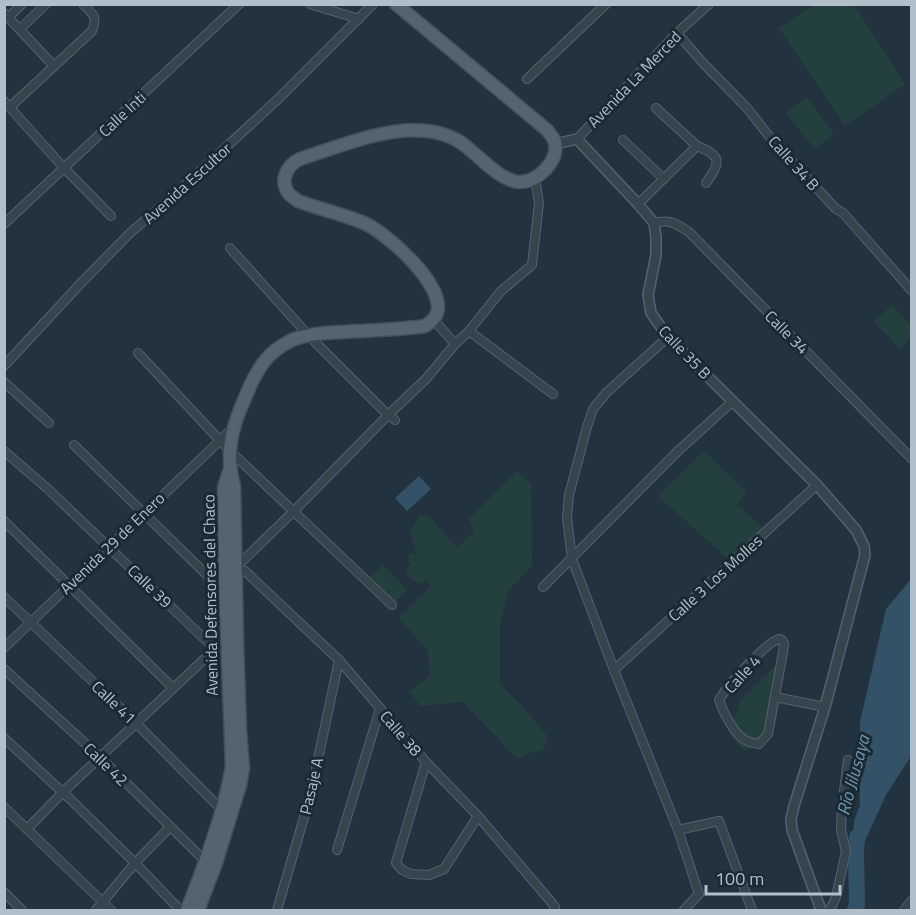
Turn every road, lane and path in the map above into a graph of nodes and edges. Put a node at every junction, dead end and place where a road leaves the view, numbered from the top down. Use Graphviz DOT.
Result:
graph roads {
  1 [pos="22,4"];
  2 [pos="46,4"];
  3 [pos="83,4"];
  4 [pos="239,4"];
  5 [pos="310,4"];
  6 [pos="374,4"];
  7 [pos="396,4"];
  8 [pos="606,4"];
  9 [pos="709,4"];
  10 [pos="7,15"];
  11 [pos="359,19"];
  12 [pos="20,29"];
  13 [pos="677,33"];
  14 [pos="54,66"];
  15 [pos="527,79"];
  16 [pos="7,104"];
  17 [pos="656,108"];
  18 [pos="577,140"];
  19 [pos="623,140"];
  20 [pos="555,144"];
  21 [pos="696,146"];
  22 [pos="64,168"];
  23 [pos="535,178"];
  24 [pos="664,179"];
  25 [pos="706,183"];
  26 [pos="638,204"];
  27 [pos="111,216"];
  28 [pos="654,223"];
  29 [pos="4,224"];
  30 [pos="230,248"];
  31 [pos="912,291"];
  32 [pos="434,320"];
  33 [pos="469,331"];
  34 [pos="309,336"];
  35 [pos="668,336"];
  36 [pos="455,344"];
  37 [pos="138,353"];
  38 [pos="4,366"];
  39 [pos="4,382"];
  40 [pos="553,394"];
  41 [pos="734,401"];
  42 [pos="392,418"];
  43 [pos="49,423"];
  44 [pos="75,445"];
  45 [pos="225,445"];
  46 [pos="4,451"];
  47 [pos="912,459"];
  48 [pos="230,469"];
  49 [pos="817,485"];
  50 [pos="294,511"];
  51 [pos="144,513"];
  52 [pos="4,521"];
  53 [pos="109,547"];
  54 [pos="572,559"];
  55 [pos="235,569"];
  56 [pos="225,578"];
  57 [pos="69,584"];
  58 [pos="543,587"];
  59 [pos="4,597"];
  60 [pos="392,605"];
  61 [pos="30,622"];
  62 [pos="226,646"];
  63 [pos="4,648"];
  64 [pos="339,660"];
  65 [pos="4,669"];
  66 [pos="614,670"];
  67 [pos="173,688"];
  68 [pos="775,697"];
  69 [pos="825,707"];
  70 [pos="380,709"];
  71 [pos="136,723"];
  72 [pos="4,738"];
  73 [pos="100,757"];
  74 [pos="848,760"];
  75 [pos="426,762"];
  76 [pos="63,792"];
  77 [pos="4,807"];
  78 [pos="227,808"];
  79 [pos="478,816"];
  80 [pos="170,827"];
  81 [pos="27,829"];
  82 [pos="678,830"];
  83 [pos="337,850"];
  84 [pos="211,862"];
  85 [pos="135,863"];
  86 [pos="4,892"];
  87 [pos="912,900"];
  88 [pos="102,902"];
  89 [pos="22,910"];
  90 [pos="96,910"];
  91 [pos="111,910"];
  92 [pos="180,910"];
  93 [pos="187,910"];
  94 [pos="198,910"];
  95 [pos="277,910"];
  96 [pos="554,910"];
  97 [pos="684,910"];
  98 [pos="752,910"];
  99 [pos="821,910"];
  100 [pos="829,910"];
  101 [pos="904,910"];
  1 -- 10 [label="street"];
  2 -- 12 [label="street"];
  3 -- 14 [label="street"];
  4 -- 22 [label="street, Calle Inti"];
  5 -- 11 [label="street"];
  6 -- 11 [label="street, Avenida Escultor"];
  7 -- 20 [label="main road"];
  8 -- 15 [label="street"];
  9 -- 13 [label="street, Avenida La Merced"];
  10 -- 12 [label="street"];
  11 -- 38 [label="street, Avenida Escultor"];
  12 -- 14 [label="street"];
  13 -- 18 [label="street, Avenida La Merced"];
  13 -- 31 [label="street, Calle 34 B"];
  14 -- 16 [label="street"];
  16 -- 22 [label="street"];
  17 -- 21 [label="street"];
  18 -- 20 [label="street, Avenida La Merced"];
  18 -- 26 [label="street"];
  19 -- 24 [label="street"];
  20 -- 23 [label="main road"];
  21 -- 24 [label="street"];
  21 -- 25 [label="street"];
  22 -- 27 [label="street"];
  22 -- 29 [label="street, Calle Inti"];
  23 -- 32 [label="main road"];
  23 -- 33 [label="street"];
  24 -- 26 [label="street"];
  26 -- 28 [label="street"];
  28 -- 35 [label="street, Calle 35 B"];
  28 -- 47 [label="street, Calle 34"];
  30 -- 34 [label="street"];
  32 -- 34 [label="main road"];
  32 -- 36 [label="street"];
  33 -- 36 [label="street"];
  33 -- 40 [label="street"];
  34 -- 42 [label="street"];
  34 -- 45 [label="main road"];
  35 -- 41 [label="street, Calle 35 B"];
  35 -- 54 [label="street"];
  36 -- 42 [label="street"];
  37 -- 45 [label="street"];
  39 -- 43 [label="street"];
  41 -- 49 [label="street, Calle 35 B"];
  41 -- 54 [label="street"];
  42 -- 50 [label="street"];
  44 -- 51 [label="street"];
  45 -- 48 [label="main road"];
  45 -- 50 [label="street"];
  45 -- 51 [label="street, Avenida 29 de Enero"];
  46 -- 53 [label="street, Calle 39"];
  48 -- 55 [label="main road, Avenida Defensores del Chaco"];
  48 -- 56 [label="main road, Avenida Defensores del Chaco"];
  49 -- 66 [label="street, Calle 3 Los Molles"];
  49 -- 69 [label="street, Calle 35 B"];
  50 -- 55 [label="street"];
  50 -- 60 [label="street"];
  51 -- 53 [label="street, Avenida 29 de Enero"];
  51 -- 56 [label="street"];
  52 -- 57 [label="street"];
  53 -- 57 [label="street, Avenida 29 de Enero"];
  53 -- 62 [label="street, Calle 39"];
  54 -- 58 [label="street"];
  54 -- 66 [label="street"];
  55 -- 56 [label="street"];
  55 -- 62 [label="main road, Avenida Defensores del Chaco"];
  55 -- 64 [label="street, Calle 38"];
  56 -- 62 [label="main road, Avenida Defensores del Chaco"];
  57 -- 61 [label="street, Avenida 29 de Enero"];
  57 -- 67 [label="street"];
  59 -- 61 [label="street, Calle 41"];
  61 -- 63 [label="street, Avenida 29 de Enero"];
  61 -- 71 [label="street, Calle 41"];
  62 -- 67 [label="street"];
  62 -- 78 [label="main road, Avenida Defensores del Chaco"];
  64 -- 70 [label="street, Calle 38"];
  64 -- 95 [label="street, Pasaje A"];
  65 -- 73 [label="street, Calle 42"];
  66 -- 82 [label="street"];
  67 -- 71 [label="street"];
  68 -- 68 [label="street, Calle 4"];
  68 -- 69 [label="street"];
  69 -- 99 [label="street"];
  70 -- 75 [label="street, Calle 38"];
  70 -- 83 [label="street"];
  71 -- 73 [label="street"];
  71 -- 78 [label="street, Calle 41"];
  72 -- 76 [label="street"];
  73 -- 76 [label="street"];
  73 -- 80 [label="street, Calle 42"];
  74 -- 100 [label="street"];
  75 -- 79 [label="street, Calle 38"];
  75 -- 79 [label="street"];
  76 -- 81 [label="street"];
  76 -- 85 [label="street"];
  77 -- 81 [label="street"];
  78 -- 84 [label="main road, Avenida Defensores del Chaco"];
  79 -- 96 [label="street, Calle 38"];
  80 -- 84 [label="street, Calle 42"];
  80 -- 85 [label="street"];
  81 -- 88 [label="street"];
  82 -- 97 [label="street"];
  82 -- 98 [label="street"];
  84 -- 93 [label="main road, Avenida Defensores del Chaco"];
  84 -- 94 [label="main road, Avenida Defensores del Chaco"];
  85 -- 88 [label="street"];
  85 -- 92 [label="street"];
  86 -- 89 [label="street"];
  87 -- 101 [label="street"];
  88 -- 90 [label="street"];
  88 -- 91 [label="street"];
}
